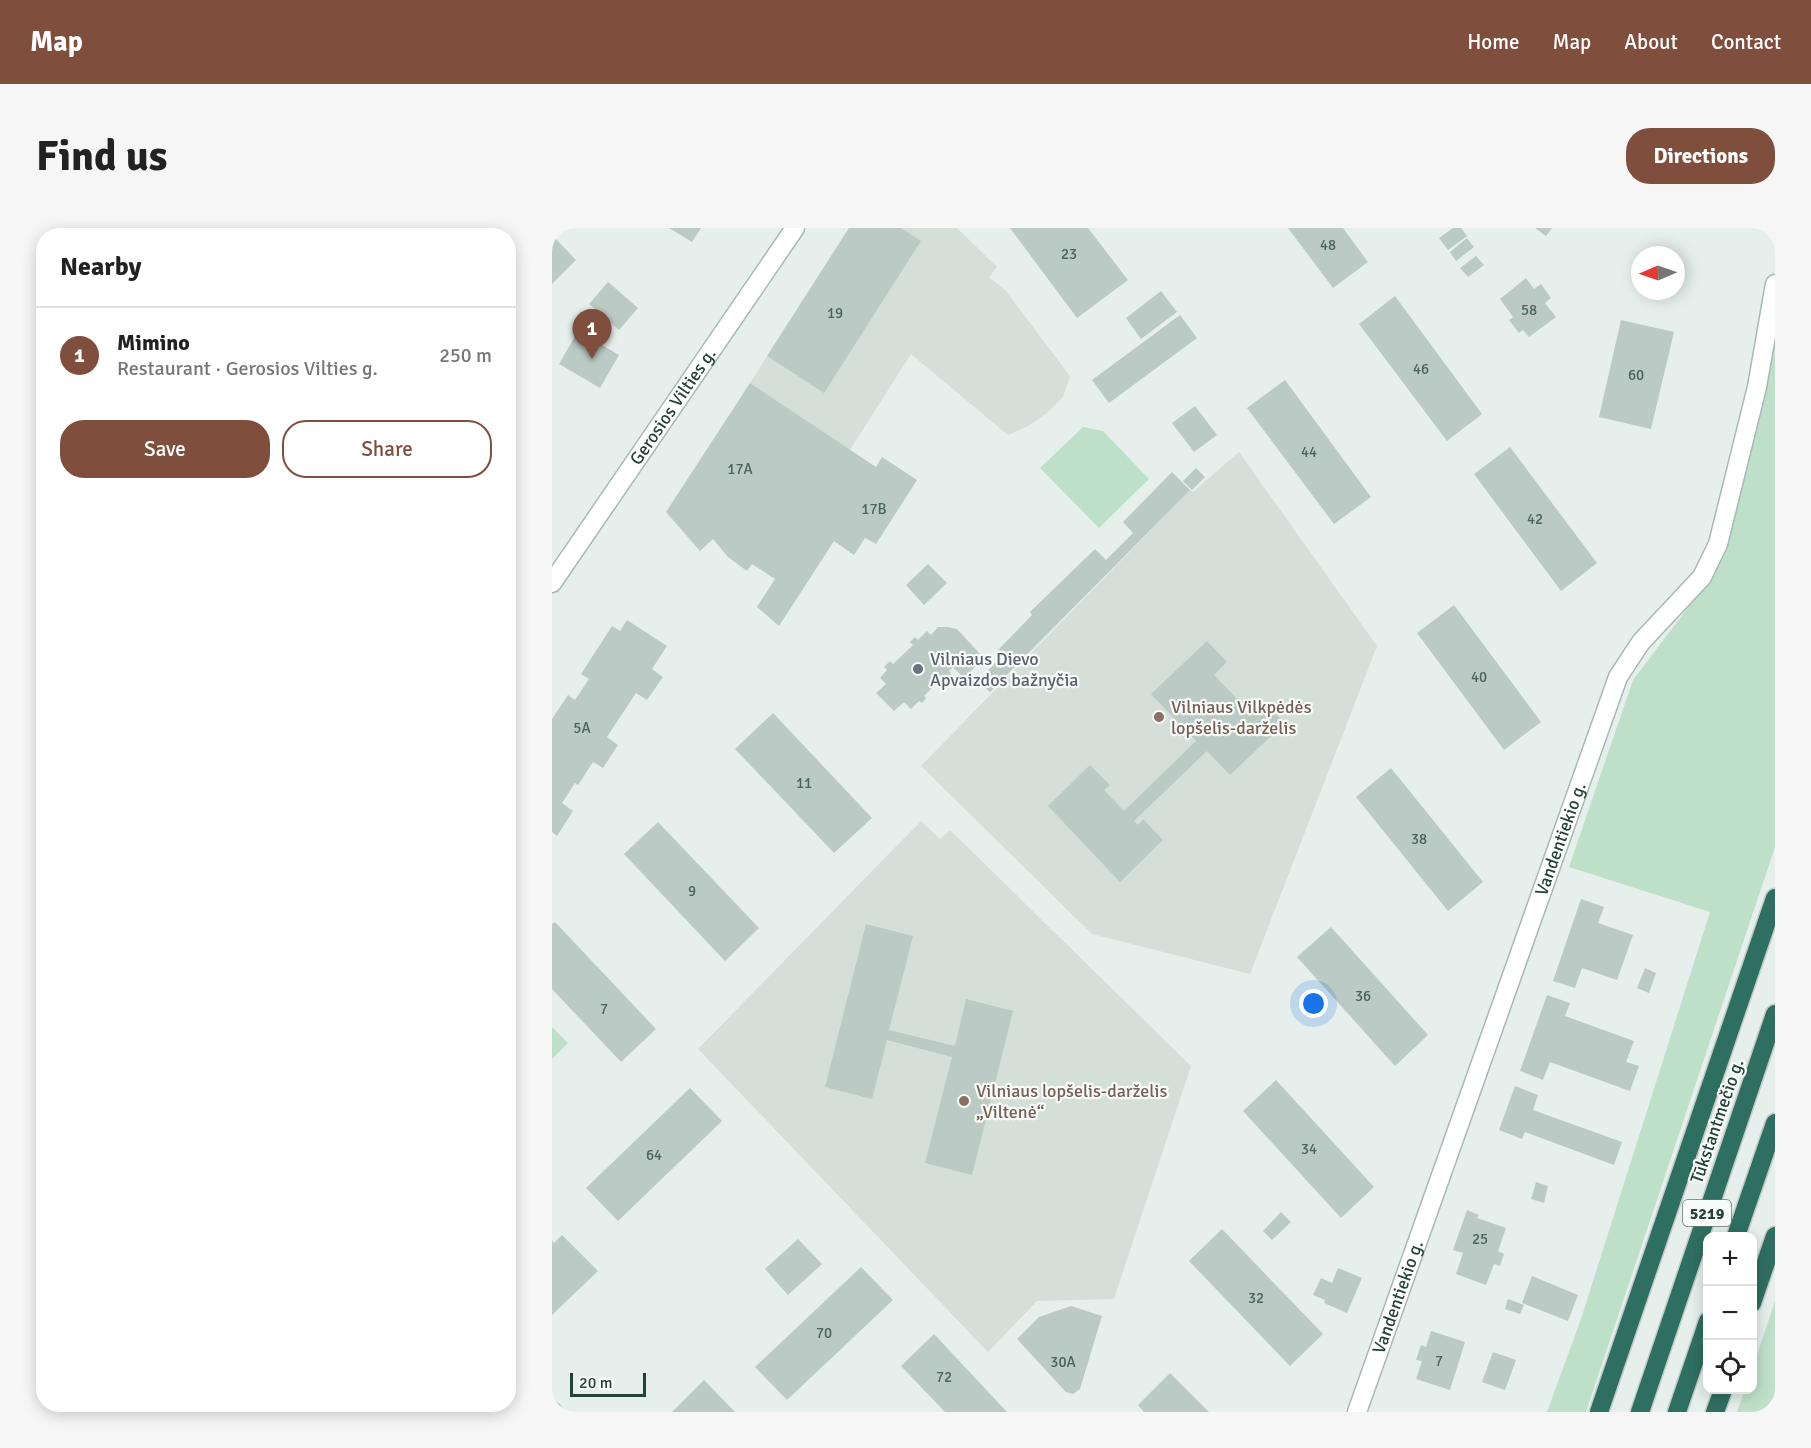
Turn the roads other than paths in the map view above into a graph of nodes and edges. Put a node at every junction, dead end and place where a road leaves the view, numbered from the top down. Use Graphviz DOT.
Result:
graph roads {
  1 [pos="795,228"];
  2 [pos="1775,284"];
  3 [pos="552,583"];
  4 [pos="1775,898"];
  5 [pos="1775,1014"];
  6 [pos="1775,1123"];
  7 [pos="1737,1232"];
  8 [pos="1775,1236"];
  9 [pos="1757,1288"];
  10 [pos="1703,1333"];
  11 [pos="1721,1394"];
  12 [pos="1357,1412"];
  13 [pos="1599,1412"];
  14 [pos="1640,1412"];
  15 [pos="1677,1412"];
  16 [pos="1715,1412"];
  1 -- 3 [label="street, Gerosios Vilties g."];
  2 -- 12 [label="street, Vandentiekio g."];
  4 -- 13 [label="highway"];
  5 -- 14 [label="highway, Tūkstantmečio g. / 5219"];
  6 -- 7 [label="highway, 5219"];
  8 -- 9 [label="highway"];
  10 -- 15 [label="highway"];
  11 -- 16 [label="highway"];
}
